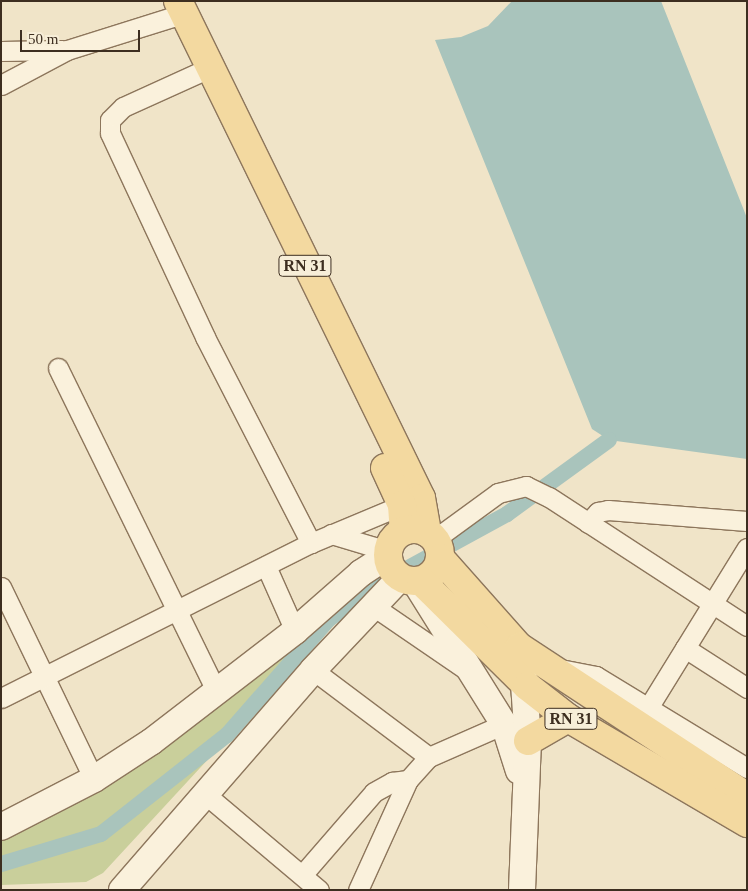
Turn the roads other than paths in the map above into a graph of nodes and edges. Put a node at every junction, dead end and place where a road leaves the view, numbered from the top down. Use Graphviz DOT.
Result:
graph roads {
  1 [pos="171,7"];
  2 [pos="67,50"];
  3 [pos="1,51"];
  4 [pos="198,73"];
  5 [pos="1,85"];
  6 [pos="58,368"];
  7 [pos="747,521"];
  8 [pos="588,522"];
  9 [pos="331,534"];
  10 [pos="312,543"];
  11 [pos="747,548"];
  12 [pos="412,551"];
  13 [pos="266,566"];
  14 [pos="1,587"];
  15 [pos="710,603"];
  16 [pos="373,606"];
  17 [pos="179,611"];
  18 [pos="747,626"];
  19 [pos="295,631"];
  20 [pos="519,647"];
  21 [pos="685,648"];
  22 [pos="550,668"];
  23 [pos="313,670"];
  24 [pos="474,674"];
  25 [pos="44,676"];
  26 [pos="527,686"];
  27 [pos="747,688"];
  28 [pos="216,691"];
  29 [pos="1,698"];
  30 [pos="648,708"];
  31 [pos="568,718"];
  32 [pos="504,724"];
  33 [pos="528,740"];
  34 [pos="686,744"];
  35 [pos="429,757"];
  36 [pos="747,768"];
  37 [pos="94,779"];
  38 [pos="408,780"];
  39 [pos="524,791"];
  40 [pos="205,794"];
  41 [pos="747,797"];
  42 [pos="747,823"];
  43 [pos="1,827"];
  44 [pos="303,874"];
  45 [pos="122,890"];
  46 [pos="319,890"];
  47 [pos="358,890"];
  48 [pos="522,890"];
  1 -- 2 [label="street"];
  1 -- 4 [label="main road, RN 31"];
  1 -- 12 [label="main road, RN 31"];
  2 -- 3 [label="street"];
  2 -- 5 [label="street"];
  4 -- 10 [label="street"];
  4 -- 12 [label="main road, RN 31"];
  6 -- 17 [label="street"];
  7 -- 8 [label="street"];
  8 -- 12 [label="street"];
  8 -- 15 [label="street"];
  9 -- 10 [label="street"];
  9 -- 12 [label="street"];
  9 -- 12 [label="street"];
  10 -- 13 [label="street"];
  11 -- 15 [label="street"];
  12 -- 16 [label="main road"];
  12 -- 19 [label="main road"];
  12 -- 20 [label="main road, RN 31"];
  12 -- 24 [label="main road"];
  12 -- 26 [label="main road, RN 31"];
  13 -- 17 [label="street"];
  13 -- 19 [label="street"];
  14 -- 25 [label="street"];
  15 -- 18 [label="street"];
  15 -- 21 [label="street"];
  16 -- 23 [label="main road"];
  16 -- 24 [label="street"];
  17 -- 25 [label="street"];
  17 -- 28 [label="street"];
  19 -- 28 [label="main road"];
  20 -- 22 [label="main road, RN 31"];
  20 -- 26 [label="main road"];
  21 -- 27 [label="street"];
  21 -- 30 [label="street"];
  22 -- 30 [label="street"];
  22 -- 34 [label="main road, RN 31"];
  23 -- 35 [label="street"];
  23 -- 40 [label="main road"];
  24 -- 32 [label="main road"];
  25 -- 29 [label="street"];
  25 -- 37 [label="street"];
  26 -- 31 [label="main road, RN 31"];
  26 -- 33 [label="main road"];
  28 -- 37 [label="main road"];
  30 -- 34 [label="street"];
  31 -- 33 [label="main road"];
  31 -- 42 [label="main road, RN 31"];
  32 -- 35 [label="street"];
  32 -- 39 [label="main road"];
  33 -- 39 [label="main road"];
  34 -- 36 [label="street"];
  34 -- 41 [label="main road, RN 31"];
  35 -- 38 [label="street"];
  37 -- 43 [label="main road"];
  38 -- 44 [label="street"];
  38 -- 47 [label="street"];
  39 -- 48 [label="main road"];
  40 -- 44 [label="street"];
  40 -- 45 [label="main road"];
  44 -- 46 [label="street"];
}
